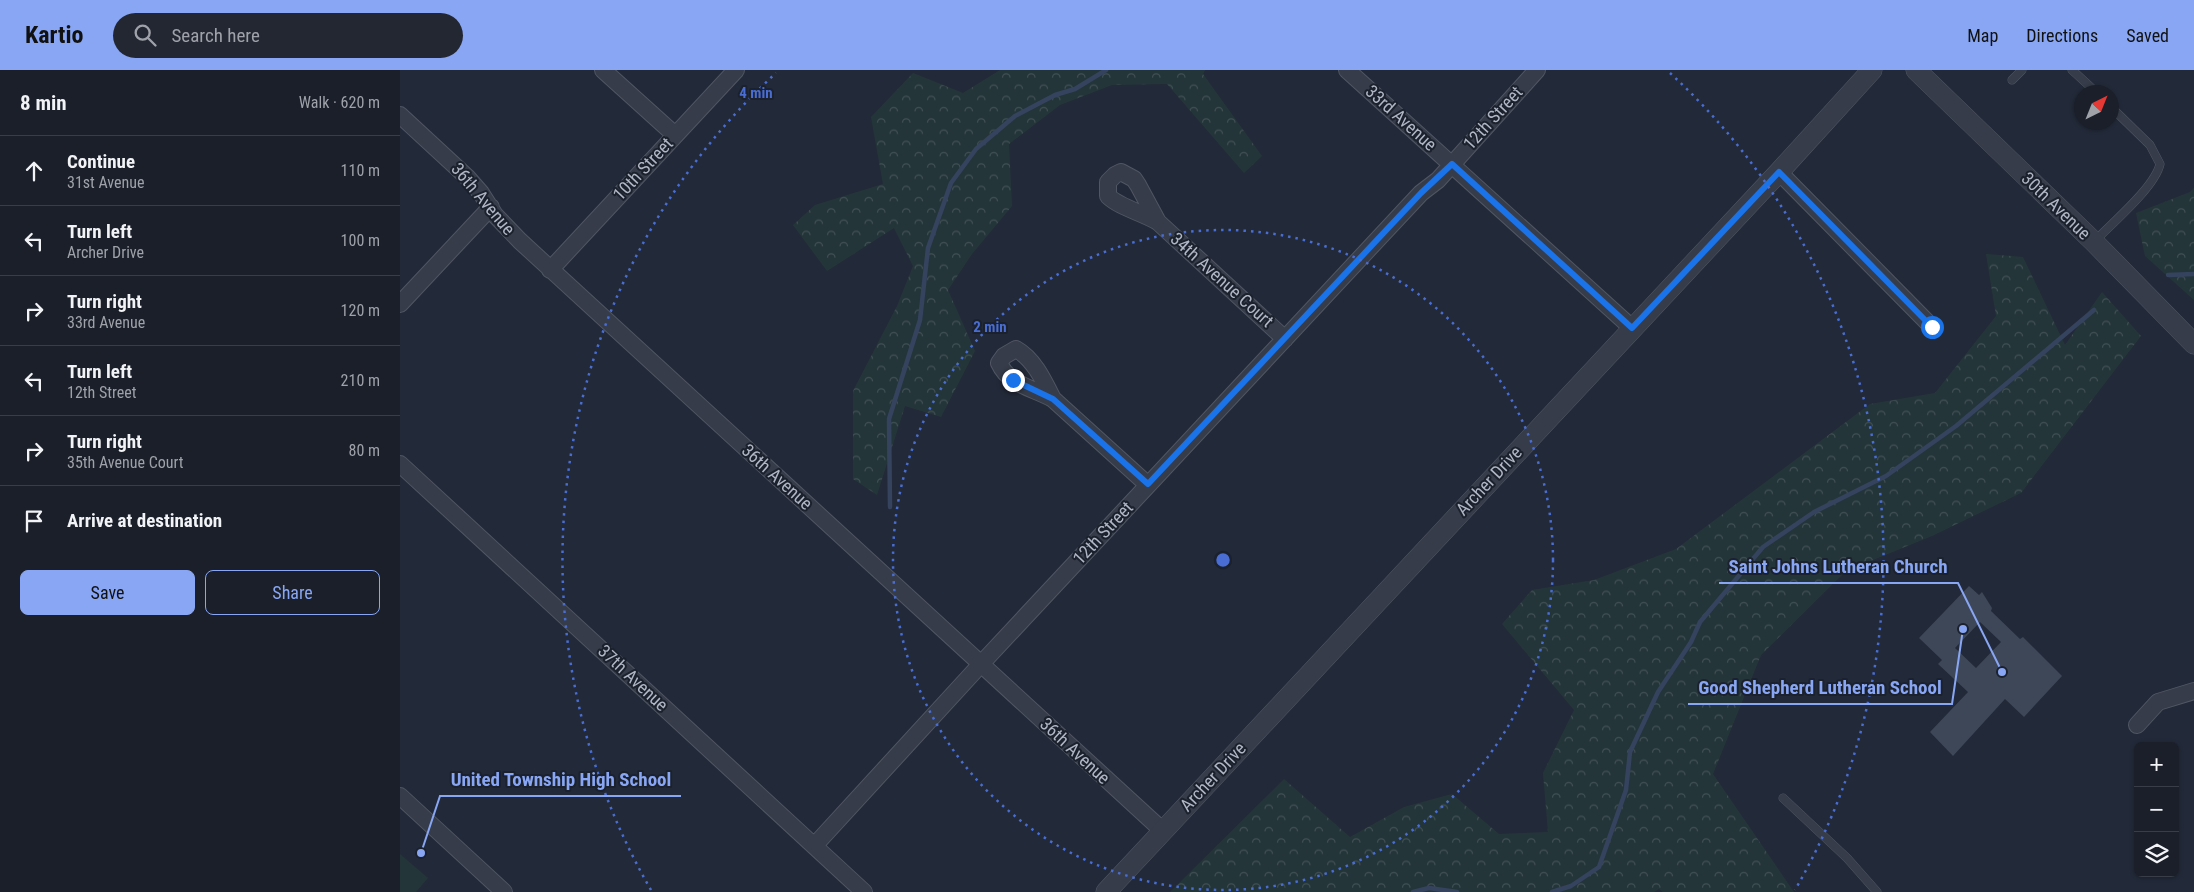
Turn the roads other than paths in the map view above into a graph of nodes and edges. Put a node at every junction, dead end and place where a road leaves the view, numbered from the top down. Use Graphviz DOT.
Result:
graph roads {
  1 [pos="603,70"];
  2 [pos="736,70"];
  3 [pos="1348,70"];
  4 [pos="1537,70"];
  5 [pos="1872,70"];
  6 [pos="1916,70"];
  7 [pos="2022,70"];
  8 [pos="2072,70"];
  9 [pos="2012,80"];
  10 [pos="2088,85"];
  11 [pos="400,115"];
  12 [pos="2119,115"];
  13 [pos="675,135"];
  14 [pos="1452,164"];
  15 [pos="1779,172"];
  16 [pos="491,207"];
  17 [pos="1158,222"];
  18 [pos="2094,242"];
  19 [pos="550,270"];
  20 [pos="400,304"];
  21 [pos="1932,327"];
  22 [pos="1632,328"];
  23 [pos="1285,339"];
  24 [pos="2194,344"];
  25 [pos="1053,399"];
  26 [pos="400,464"];
  27 [pos="1148,484"];
  28 [pos="981,664"];
  29 [pos="2194,691"];
  30 [pos="2137,725"];
  31 [pos="400,796"];
  32 [pos="1782,798"];
  33 [pos="1162,831"];
  34 [pos="815,845"];
  35 [pos="858,890"];
  36 [pos="504,892"];
  37 [pos="1106,892"];
  38 [pos="1877,892"];
  1 -- 13 [label="street"];
  2 -- 13 [label="street, 10th Street"];
  3 -- 14 [label="street, 33rd Avenue"];
  4 -- 14 [label="street, 12th Street"];
  5 -- 15 [label="street, Archer Drive"];
  6 -- 18 [label="street, 30th Avenue"];
  7 -- 9 [label="lane"];
  8 -- 10 [label="lane"];
  11 -- 16 [label="street, 36th Avenue"];
  12 -- 18 [label="lane"];
  13 -- 19 [label="street, 10th Street"];
  14 -- 22 [label="street, 33rd Avenue"];
  14 -- 23 [label="street, 12th Street"];
  15 -- 21 [label="street"];
  15 -- 22 [label="street, Archer Drive"];
  16 -- 19 [label="street, 36th Avenue"];
  16 -- 20 [label="street"];
  17 -- 23 [label="street, 34th Avenue Court"];
  18 -- 24 [label="street, 30th Avenue"];
  19 -- 28 [label="street, 36th Avenue"];
  22 -- 33 [label="street, Archer Drive"];
  23 -- 27 [label="street, 12th Street"];
  25 -- 27 [label="street"];
  26 -- 34 [label="street, 37th Avenue"];
  27 -- 28 [label="street, 12th Street"];
  28 -- 33 [label="street, 36th Avenue"];
  28 -- 34 [label="street, 12th Street"];
  29 -- 30 [label="street"];
  31 -- 36 [label="street"];
  32 -- 38 [label="lane"];
  33 -- 37 [label="street, Archer Drive"];
  34 -- 35 [label="street, 37th Avenue"];
}
